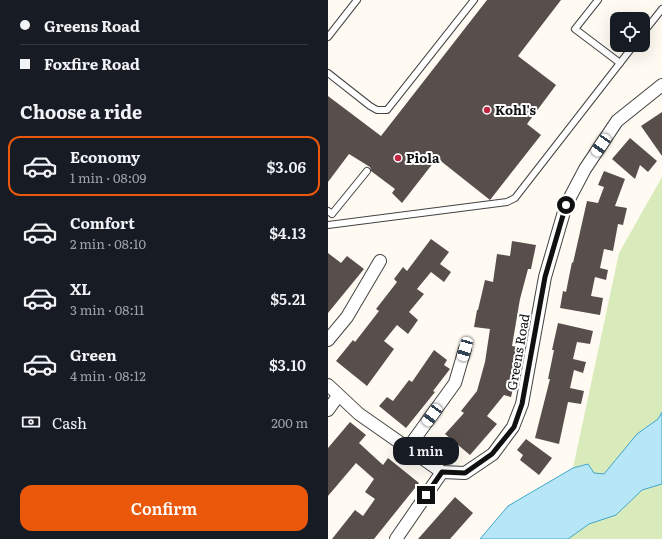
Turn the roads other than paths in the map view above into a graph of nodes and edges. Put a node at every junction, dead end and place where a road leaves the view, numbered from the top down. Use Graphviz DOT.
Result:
graph roads {
  1 [pos="357,0"];
  2 [pos="474,0"];
  3 [pos="598,0"];
  4 [pos="662,9"];
  5 [pos="650,24"];
  6 [pos="328,37"];
  7 [pos="629,52"];
  8 [pos="620,63"];
  9 [pos="328,73"];
  10 [pos="662,85"];
  11 [pos="367,171"];
  12 [pos="330,213"];
  13 [pos="331,225"];
  14 [pos="380,261"];
  15 [pos="328,340"];
  16 [pos="465,349"];
  17 [pos="328,385"];
  18 [pos="338,396"];
  19 [pos="328,410"];
  20 [pos="408,448"];
  21 [pos="442,472"];
  22 [pos="396,539"];
  1 -- 6 [label="lane"];
  2 -- 9 [label="lane"];
  3 -- 8 [label="lane"];
  4 -- 5 [label="lane"];
  7 -- 8 [label="lane"];
  8 -- 13 [label="lane"];
  10 -- 21 [label="street, Greens Road"];
  11 -- 12 [label="lane"];
  12 -- 13 [label="lane"];
  14 -- 15 [label="street"];
  16 -- 20 [label="street"];
  17 -- 18 [label="street"];
  18 -- 19 [label="street"];
  18 -- 20 [label="street"];
  20 -- 21 [label="street"];
  21 -- 22 [label="street"];
}
